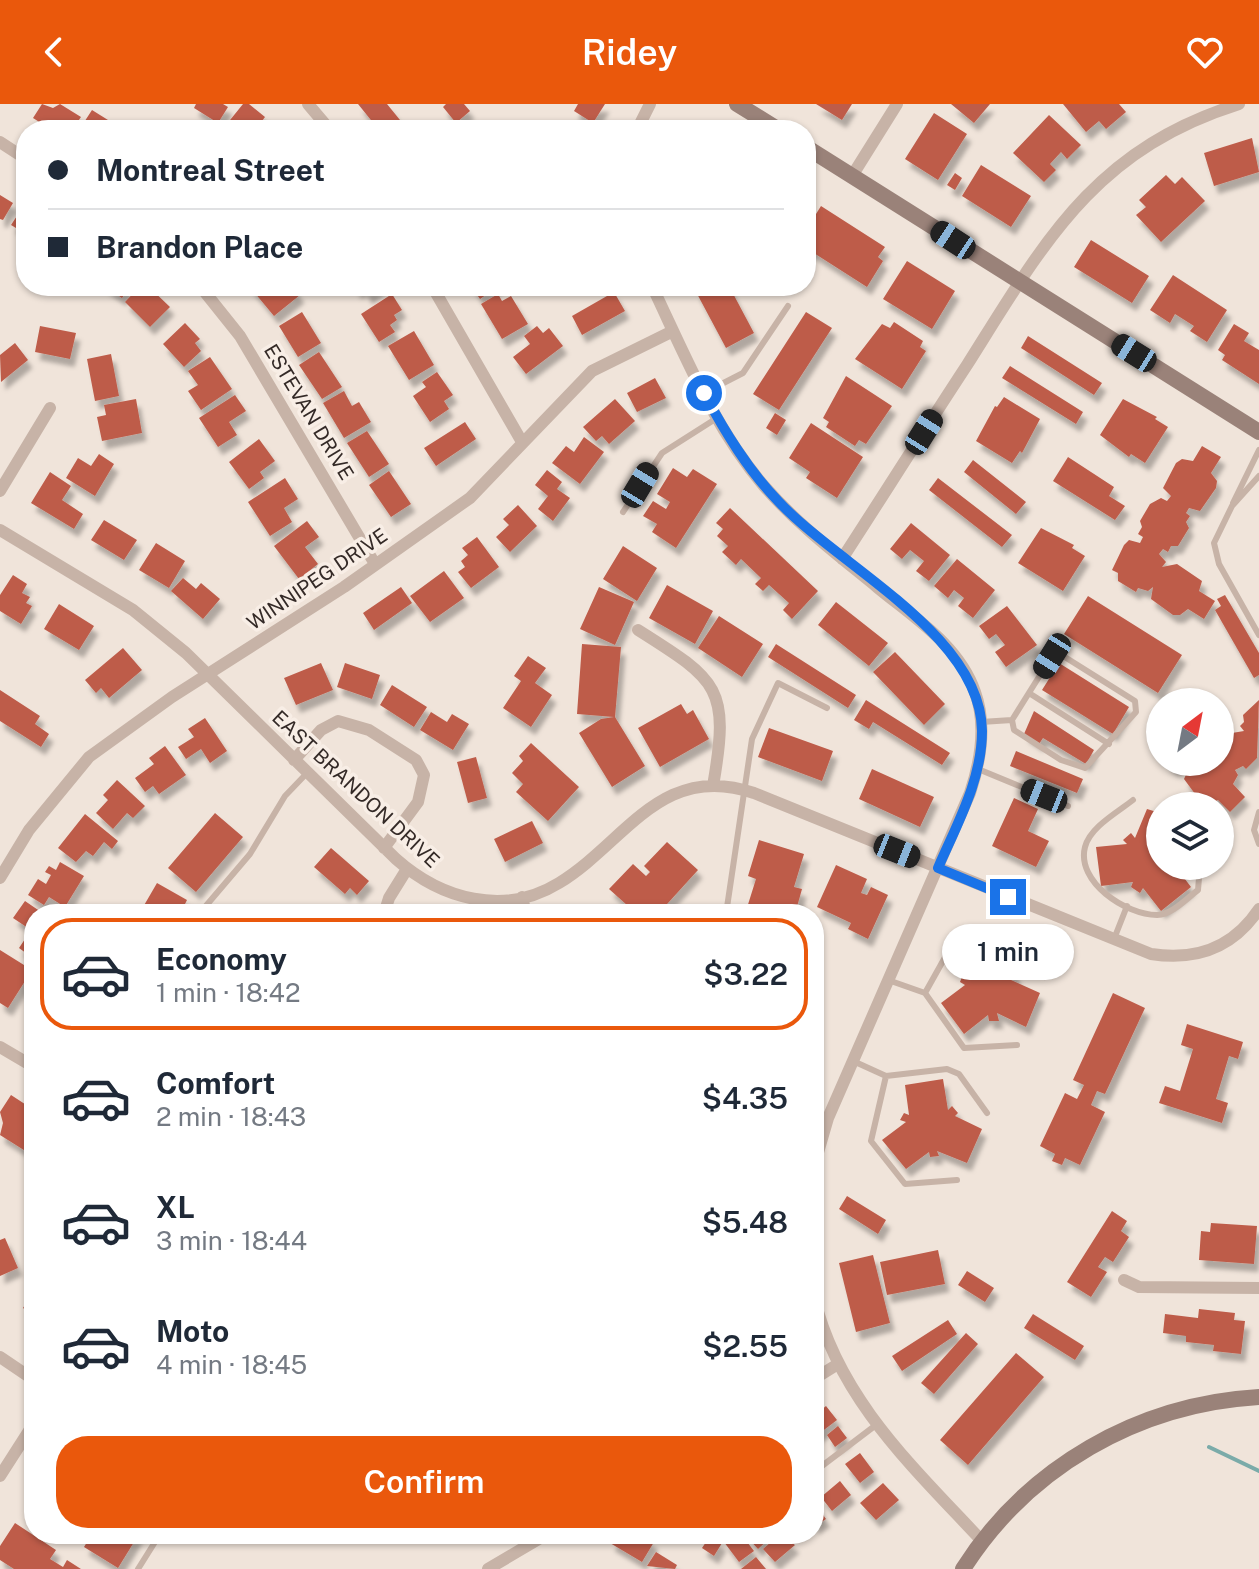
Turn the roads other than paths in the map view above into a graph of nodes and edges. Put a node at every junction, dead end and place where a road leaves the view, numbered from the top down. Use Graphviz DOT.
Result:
graph roads {
  1 [pos="308,104"];
  2 [pos="737,104"];
  3 [pos="897,104"];
  4 [pos="1239,104"];
  5 [pos="322,120"];
  6 [pos="763,120"];
  7 [pos="816,153"];
  8 [pos="852,176"];
  9 [pos="1020,282"];
  10 [pos="208,296"];
  11 [pos="438,296"];
  12 [pos="657,296"];
  13 [pos="788,306"];
  14 [pos="673,331"];
  15 [pos="704,393"];
  16 [pos="50,408"];
  17 [pos="717,418"];
  18 [pos="1259,432"];
  19 [pos="522,442"];
  20 [pos="1259,450"];
  21 [pos="1259,476"];
  22 [pos="0,491"];
  23 [pos="1232,506"];
  24 [pos="623,512"];
  25 [pos="0,530"];
  26 [pos="842,559"];
  27 [pos="375,564"];
  28 [pos="638,630"];
  29 [pos="1259,635"];
  30 [pos="208,674"];
  31 [pos="1029,693"];
  32 [pos="827,708"];
  33 [pos="1012,720"];
  34 [pos="981,722"];
  35 [pos="1109,744"];
  36 [pos="294,760"];
  37 [pos="978,769"];
  38 [pos="307,773"];
  39 [pos="713,786"];
  40 [pos="744,789"];
  41 [pos="1133,800"];
  42 [pos="1068,806"];
  43 [pos="1259,816"];
  44 [pos="1259,844"];
  45 [pos="384,848"];
  46 [pos="938,868"];
  47 [pos="407,869"];
  48 [pos="0,878"];
  49 [pos="1199,880"];
  50 [pos="522,897"];
  51 [pos="208,904"];
  52 [pos="387,904"];
  53 [pos="524,904"];
  54 [pos="727,904"];
  55 [pos="1127,906"];
  56 [pos="1259,909"];
  57 [pos="1114,940"];
  58 [pos="1045,977"];
  59 [pos="888,980"];
  60 [pos="925,993"];
  61 [pos="1017,1045"];
  62 [pos="0,1047"];
  63 [pos="24,1061"];
  64 [pos="853,1061"];
  65 [pos="886,1076"];
  66 [pos="987,1113"];
  67 [pos="824,1132"];
  68 [pos="957,1180"];
  69 [pos="1124,1280"];
  70 [pos="1259,1288"];
  71 [pos="824,1325"];
  72 [pos="0,1357"];
  73 [pos="838,1364"];
  74 [pos="24,1373"];
  75 [pos="824,1373"];
  76 [pos="1259,1397"];
  77 [pos="876,1425"];
  78 [pos="24,1439"];
  79 [pos="824,1464"];
  80 [pos="0,1476"];
  81 [pos="981,1540"];
  82 [pos="154,1544"];
  83 [pos="530,1544"];
  84 [pos="138,1569"];
  85 [pos="488,1569"];
  86 [pos="963,1569"];
  1 -- 5 [label="street"];
  2 -- 6 [label="street"];
  3 -- 8 [label="street"];
  4 -- 9 [label="street"];
  7 -- 8 [label="street"];
  8 -- 9 [label="street"];
  9 -- 18 [label="street"];
  9 -- 26 [label="street"];
  10 -- 27 [label="street, ESTEVAN DRIVE"];
  11 -- 19 [label="street"];
  12 -- 14 [label="street"];
  13 -- 15 [label="lane"];
  14 -- 15 [label="street"];
  14 -- 19 [label="street, WINNIPEG DRIVE"];
  15 -- 17 [label="street"];
  16 -- 22 [label="street"];
  17 -- 24 [label="lane"];
  17 -- 26 [label="street"];
  19 -- 27 [label="street, WINNIPEG DRIVE"];
  20 -- 23 [label="lane"];
  21 -- 23 [label="lane"];
  23 -- 29 [label="lane"];
  25 -- 30 [label="street, EAST BRANDON DRIVE"];
  26 -- 34 [label="street"];
  27 -- 30 [label="street, WINNIPEG DRIVE"];
  28 -- 39 [label="street"];
  30 -- 36 [label="street, EAST BRANDON DRIVE"];
  30 -- 48 [label="street, WINNIPEG DRIVE"];
  31 -- 33 [label="lane"];
  31 -- 35 [label="lane"];
  31 -- 35 [label="lane"];
  32 -- 40 [label="lane"];
  33 -- 34 [label="lane"];
  33 -- 35 [label="lane"];
  34 -- 37 [label="street"];
  36 -- 38 [label="street, EAST BRANDON DRIVE"];
  36 -- 45 [label="street"];
  37 -- 42 [label="lane"];
  37 -- 46 [label="street"];
  38 -- 45 [label="street, EAST BRANDON DRIVE"];
  38 -- 51 [label="lane"];
  39 -- 40 [label="street, EAST BRANDON DRIVE"];
  39 -- 50 [label="street, EAST BRANDON DRIVE"];
  40 -- 46 [label="street, EAST BRANDON DRIVE"];
  40 -- 54 [label="lane"];
  41 -- 55 [label="lane"];
  43 -- 44 [label="lane"];
  45 -- 47 [label="street, EAST BRANDON DRIVE"];
  46 -- 57 [label="street, EAST BRANDON DRIVE"];
  46 -- 59 [label="street"];
  47 -- 50 [label="street, EAST BRANDON DRIVE"];
  47 -- 52 [label="street"];
  49 -- 55 [label="lane"];
  50 -- 53 [label="street"];
  55 -- 57 [label="lane"];
  56 -- 57 [label="street, EAST BRANDON DRIVE"];
  58 -- 60 [label="lane"];
  59 -- 60 [label="lane"];
  59 -- 64 [label="street"];
  60 -- 61 [label="lane"];
  62 -- 63 [label="street"];
  64 -- 65 [label="lane"];
  64 -- 67 [label="street"];
  65 -- 66 [label="lane"];
  65 -- 68 [label="lane"];
  69 -- 70 [label="street"];
  71 -- 73 [label="street"];
  72 -- 74 [label="street"];
  73 -- 75 [label="street"];
  73 -- 77 [label="street"];
  76 -- 81 [label="street"];
  77 -- 79 [label="lane"];
  77 -- 81 [label="street"];
  78 -- 80 [label="street"];
  81 -- 86 [label="street"];
  82 -- 84 [label="lane"];
  83 -- 85 [label="street"];
}
